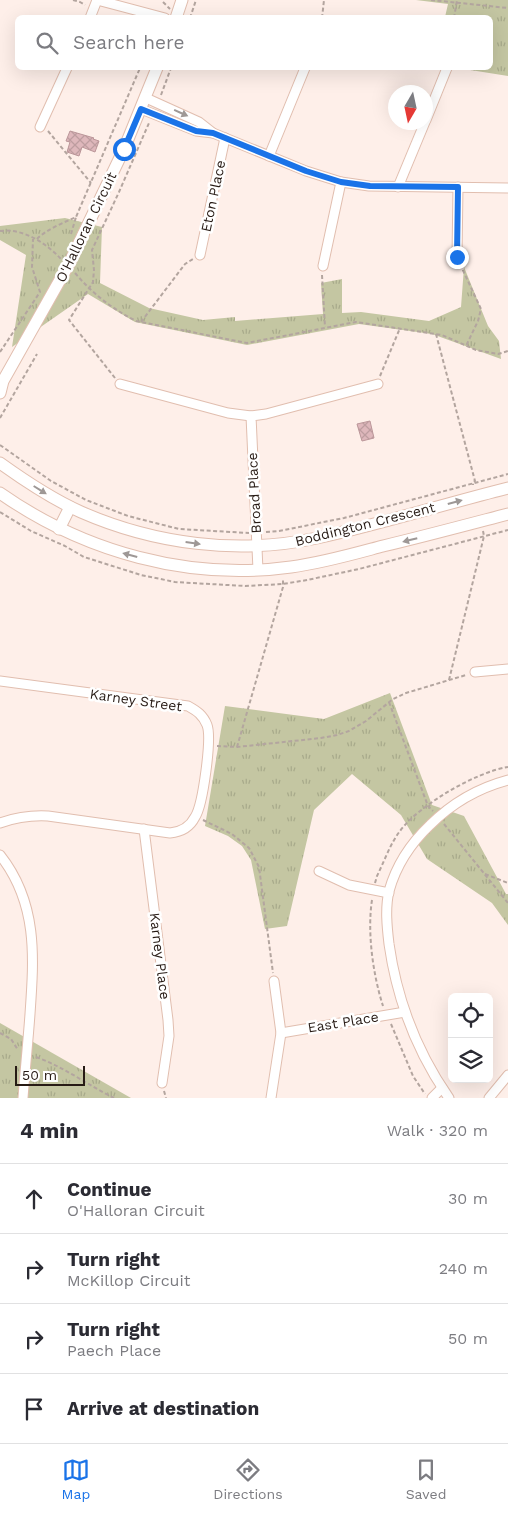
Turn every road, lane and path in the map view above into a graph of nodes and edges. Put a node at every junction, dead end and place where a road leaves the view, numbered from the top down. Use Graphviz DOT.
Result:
graph roads {
  1 [pos="97,0"];
  2 [pos="182,0"];
  3 [pos="196,0"];
  4 [pos="324,0"];
  5 [pos="431,0"];
  6 [pos="457,1"];
  7 [pos="508,8"];
  8 [pos="91,15"];
  9 [pos="154,15"];
  10 [pos="177,15"];
  11 [pos="191,15"];
  12 [pos="322,15"];
  13 [pos="455,15"];
  14 [pos="66,70"];
  15 [pos="139,70"];
  16 [pos="156,70"];
  17 [pos="170,70"];
  18 [pos="304,70"];
  19 [pos="446,70"];
  20 [pos="146,98"];
  21 [pos="433,102"];
  22 [pos="158,103"];
  23 [pos="141,109"];
  24 [pos="153,114"];
  25 [pos="41,125"];
  26 [pos="421,130"];
  27 [pos="213,133"];
  28 [pos="225,138"];
  29 [pos="269,156"];
  30 [pos="341,182"];
  31 [pos="91,183"];
  32 [pos="398,186"];
  33 [pos="458,187"];
  34 [pos="508,188"];
  35 [pos="0,232"];
  36 [pos="35,239"];
  37 [pos="200,255"];
  38 [pos="457,257"];
  39 [pos="323,266"];
  40 [pos="68,267"];
  41 [pos="89,289"];
  42 [pos="141,322"];
  43 [pos="325,328"];
  44 [pos="400,328"];
  45 [pos="436,334"];
  46 [pos="5,345"];
  47 [pos="466,346"];
  48 [pos="11,349"];
  49 [pos="508,350"];
  50 [pos="0,352"];
  51 [pos="37,354"];
  52 [pos="120,384"];
  53 [pos="378,384"];
  54 [pos="1,389"];
  55 [pos="251,416"];
  56 [pos="0,418"];
  57 [pos="0,444"];
  58 [pos="0,463"];
  59 [pos="508,474"];
  60 [pos="473,484"];
  61 [pos="508,488"];
  62 [pos="0,494"];
  63 [pos="475,496"];
  64 [pos="70,507"];
  65 [pos="508,514"];
  66 [pos="481,521"];
  67 [pos="59,529"];
  68 [pos="508,530"];
  69 [pos="256,533"];
  70 [pos="484,536"];
  71 [pos="257,545"];
  72 [pos="258,570"];
  73 [pos="508,669"];
  74 [pos="475,672"];
  75 [pos="449,680"];
  76 [pos="0,681"];
  77 [pos="389,702"];
  78 [pos="209,746"];
  79 [pos="237,746"];
  80 [pos="508,767"];
  81 [pos="508,780"];
  82 [pos="428,806"];
  83 [pos="196,816"];
  84 [pos="438,817"];
  85 [pos="0,824"];
  86 [pos="144,829"];
  87 [pos="0,855"];
  88 [pos="318,871"];
  89 [pos="484,873"];
  90 [pos="508,883"];
  91 [pos="389,892"];
  92 [pos="508,903"];
  93 [pos="274,981"];
  94 [pos="405,1012"];
  95 [pos="0,1033"];
  96 [pos="281,1033"];
  97 [pos="27,1053"];
  98 [pos="508,1074"];
  99 [pos="162,1083"];
  100 [pos="442,1088"];
  101 [pos="23,1098"];
  102 [pos="114,1098"];
  103 [pos="271,1098"];
  104 [pos="432,1098"];
  105 [pos="449,1098"];
  106 [pos="489,1098"];
  1 -- 8 [label="street"];
  1 -- 9 [label="street"];
  2 -- 10 [label="street"];
  3 -- 11 [label="path"];
  4 -- 12 [label="path"];
  5 -- 6 [label="path"];
  6 -- 7 [label="path"];
  6 -- 13 [label="path"];
  14 -- 25 [label="street"];
  15 -- 31 [label="path"];
  16 -- 20 [label="street, O'Halloran Circuit"];
  17 -- 22 [label="path"];
  18 -- 29 [label="street"];
  19 -- 21 [label="street"];
  20 -- 22 [label="street"];
  20 -- 23 [label="street, O'Halloran Circuit"];
  22 -- 27 [label="street, one-way"];
  23 -- 24 [label="street"];
  23 -- 40 [label="street, O'Halloran Circuit"];
  24 -- 27 [label="street"];
  24 -- 41 [label="path"];
  25 -- 31 [label="path"];
  26 -- 32 [label="street"];
  27 -- 28 [label="street"];
  28 -- 29 [label="street"];
  28 -- 37 [label="street, Eton Place"];
  29 -- 30 [label="street"];
  30 -- 32 [label="street"];
  30 -- 39 [label="street"];
  31 -- 36 [label="path"];
  32 -- 33 [label="street"];
  33 -- 34 [label="street"];
  33 -- 38 [label="street"];
  35 -- 36 [label="path"];
  36 -- 40 [label="path"];
  36 -- 46 [label="path"];
  37 -- 42 [label="path"];
  38 -- 47 [label="path"];
  39 -- 43 [label="path"];
  40 -- 41 [label="path"];
  40 -- 54 [label="street, O'Halloran Circuit"];
  41 -- 42 [label="path"];
  41 -- 52 [label="path"];
  42 -- 43 [label="path"];
  43 -- 44 [label="path"];
  44 -- 45 [label="path"];
  44 -- 53 [label="path"];
  45 -- 47 [label="path"];
  45 -- 60 [label="path"];
  46 -- 48 [label="path"];
  46 -- 50 [label="path"];
  47 -- 49 [label="path"];
  51 -- 56 [label="path"];
  52 -- 55 [label="street"];
  53 -- 55 [label="street"];
  55 -- 69 [label="street, Broad Place"];
  57 -- 69 [label="path"];
  58 -- 64 [label="street, Boddington Crescent, one-way"];
  59 -- 60 [label="path"];
  60 -- 63 [label="path"];
  60 -- 69 [label="path"];
  61 -- 63 [label="street, Boddington Crescent"];
  62 -- 67 [label="street, Boddington Crescent"];
  71 -- 63 [label="street, Boddington Crescent, one-way"];
  64 -- 67 [label="street"];
  64 -- 71 [label="street, Boddington Crescent, one-way"];
  65 -- 66 [label="street, Boddington Crescent"];
  66 -- 70 [label="path"];
  66 -- 72 [label="street, Boddington Crescent, one-way"];
  72 -- 67 [label="street, Boddington Crescent, one-way"];
  68 -- 70 [label="path"];
  69 -- 71 [label="street, Broad Place"];
  70 -- 75 [label="path"];
  70 -- 79 [label="path"];
  71 -- 72 [label="street, Broad Place"];
  73 -- 74 [label="street"];
  74 -- 75 [label="path"];
  75 -- 77 [label="path"];
  76 -- 78 [label="street, Karney Street"];
  77 -- 79 [label="path"];
  77 -- 82 [label="path"];
  78 -- 79 [label="path"];
  78 -- 83 [label="street, Karney Street"];
  80 -- 82 [label="path"];
  81 -- 84 [label="street"];
  82 -- 84 [label="path"];
  83 -- 86 [label="street"];
  83 -- 93 [label="path"];
  84 -- 89 [label="path"];
  84 -- 91 [label="street"];
  85 -- 86 [label="street"];
  86 -- 99 [label="street, Karney Place"];
  87 -- 97 [label="street"];
  88 -- 91 [label="street"];
  89 -- 90 [label="path"];
  89 -- 92 [label="path"];
  91 -- 94 [label="street"];
  93 -- 96 [label="street"];
  94 -- 96 [label="street, East Place"];
  94 -- 100 [label="street"];
  95 -- 97 [label="path"];
  96 -- 103 [label="street"];
  97 -- 101 [label="street"];
  97 -- 102 [label="path"];
  98 -- 106 [label="street"];
  100 -- 104 [label="street"];
  100 -- 105 [label="street"];
}
